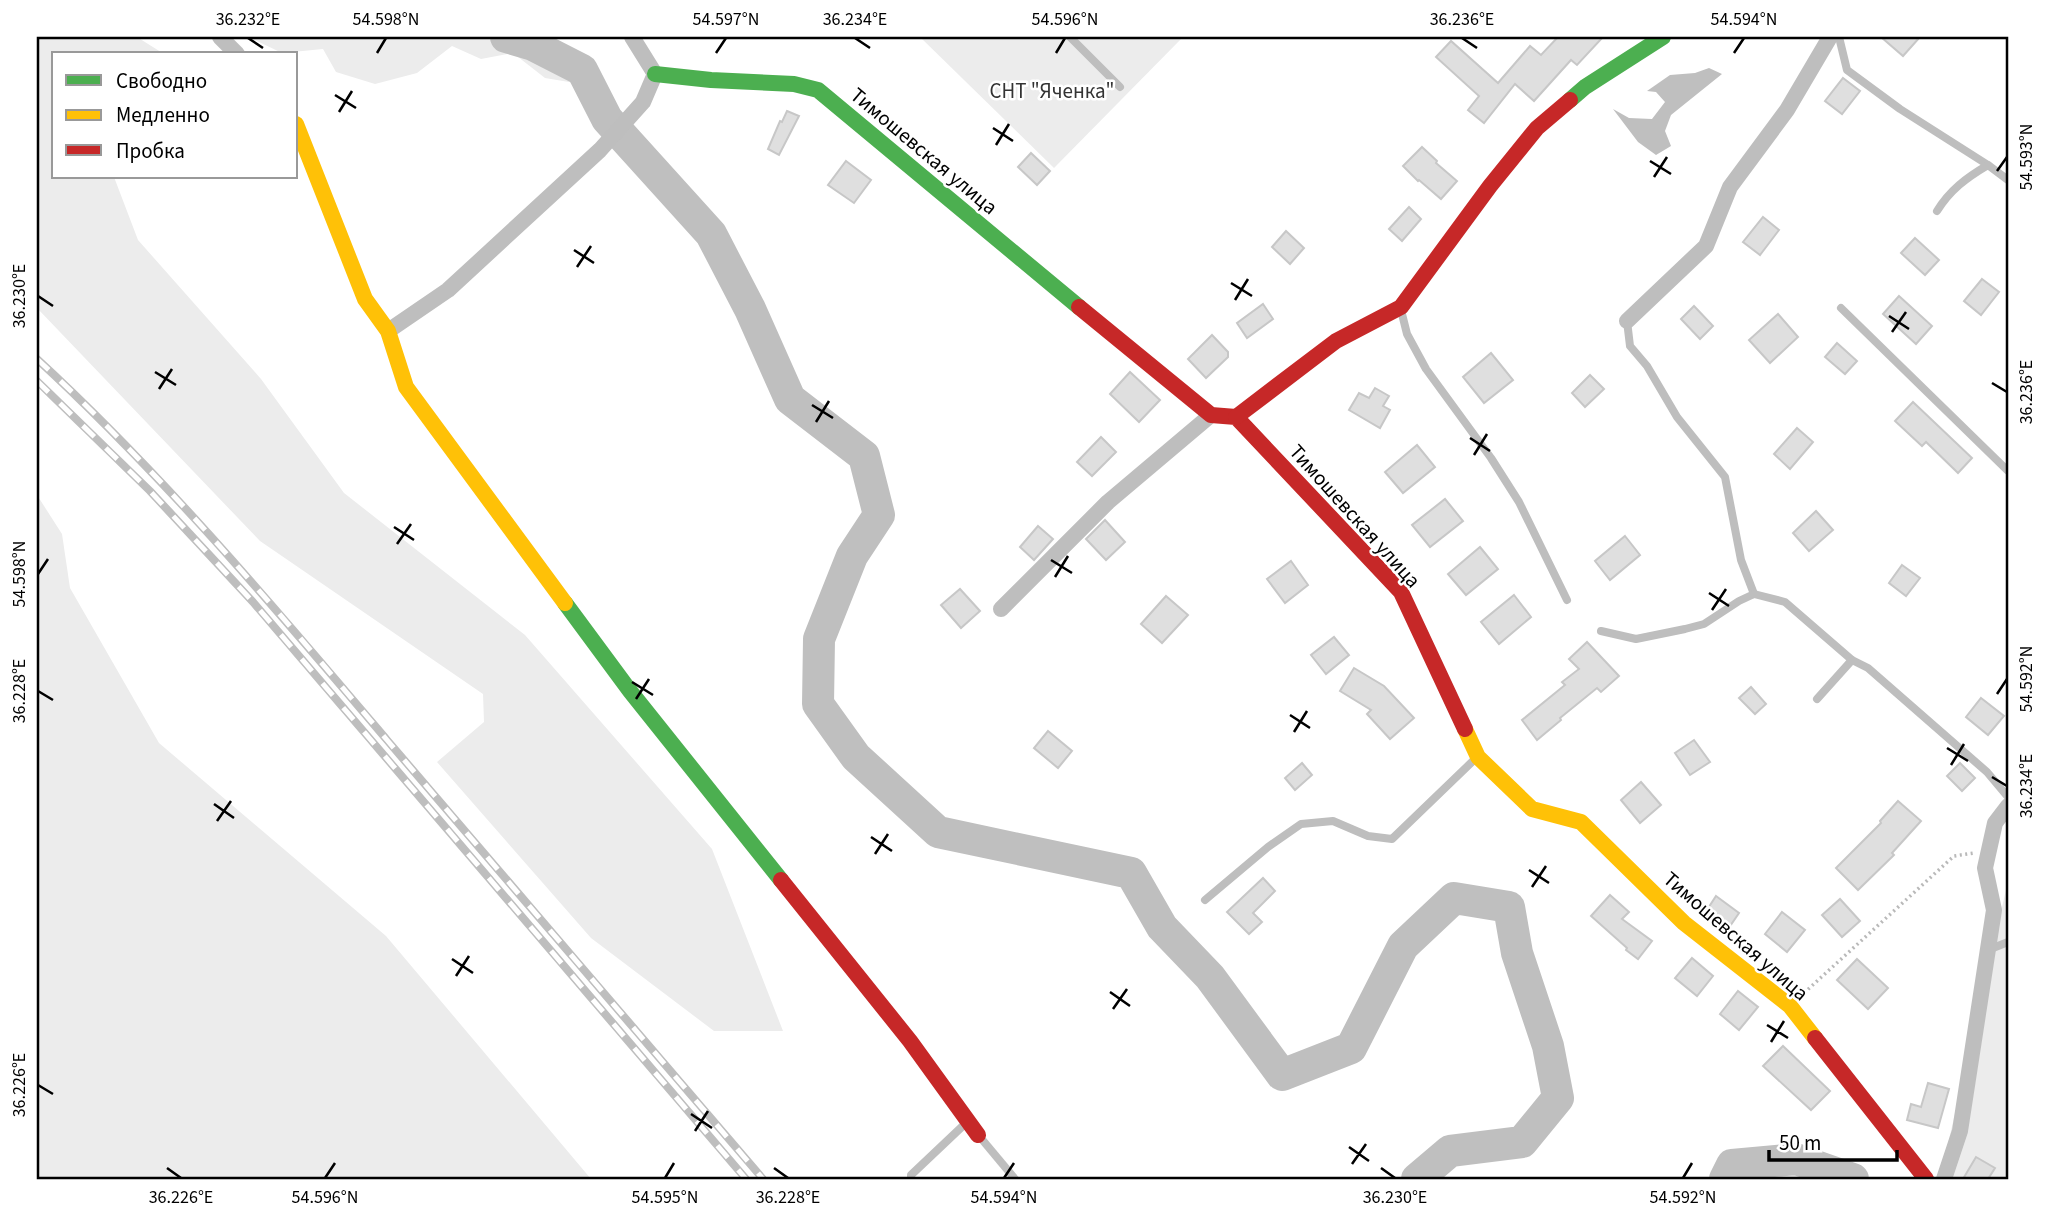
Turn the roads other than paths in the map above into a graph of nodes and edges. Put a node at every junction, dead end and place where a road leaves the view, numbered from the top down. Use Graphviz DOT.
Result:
graph roads {
  1 [pos="220,37"];
  2 [pos="632,37"];
  3 [pos="1070,37"];
  4 [pos="1663,37"];
  5 [pos="1830,37"];
  6 [pos="1839,37"];
  7 [pos="235,52"];
  8 [pos="654,74"];
  9 [pos="1120,88"];
  10 [pos="298,129"];
  11 [pos="1988,165"];
  12 [pos="2008,180"];
  13 [pos="1937,211"];
  14 [pos="1401,307"];
  15 [pos="1841,308"];
  16 [pos="1627,321"];
  17 [pos="388,331"];
  18 [pos="1211,415"];
  19 [pos="1236,417"];
  20 [pos="2008,471"];
  21 [pos="1754,594"];
  22 [pos="1567,600"];
  23 [pos="1001,609"];
  24 [pos="1601,631"];
  25 [pos="1852,660"];
  26 [pos="1817,699"];
  27 [pos="1478,757"];
  28 [pos="2008,797"];
  29 [pos="2008,806"];
  30 [pos="1205,900"];
  31 [pos="2008,942"];
  32 [pos="1987,951"];
  33 [pos="967,1122"];
  34 [pos="978,1135"];
  35 [pos="911,1179"];
  36 [pos="1015,1179"];
  37 [pos="1926,1179"];
  38 [pos="1944,1179"];
  1 -- 7 [label="street"];
  2 -- 8 [label="street"];
  3 -- 9 [label="lane"];
  4 -- 14 [label="street"];
  5 -- 16 [label="street"];
  6 -- 11 [label="lane"];
  8 -- 17 [label="street"];
  8 -- 18 [label="street, Тимошевская улица"];
  10 -- 17 [label="street"];
  11 -- 12 [label="lane"];
  11 -- 13 [label="lane"];
  14 -- 19 [label="street"];
  14 -- 22 [label="lane"];
  15 -- 20 [label="lane"];
  16 -- 21 [label="lane"];
  17 -- 33 [label="street"];
  18 -- 19 [label="street"];
  18 -- 23 [label="street"];
  19 -- 27 [label="street, Тимошевская улица"];
  21 -- 24 [label="lane"];
  21 -- 25 [label="lane"];
  25 -- 26 [label="lane"];
  25 -- 28 [label="lane"];
  27 -- 30 [label="lane"];
  27 -- 37 [label="street, Тимошевская улица"];
  29 -- 32 [label="street"];
  31 -- 32 [label="lane"];
  32 -- 38 [label="street"];
  33 -- 34 [label="street"];
  33 -- 35 [label="lane"];
  34 -- 36 [label="lane"];
}
